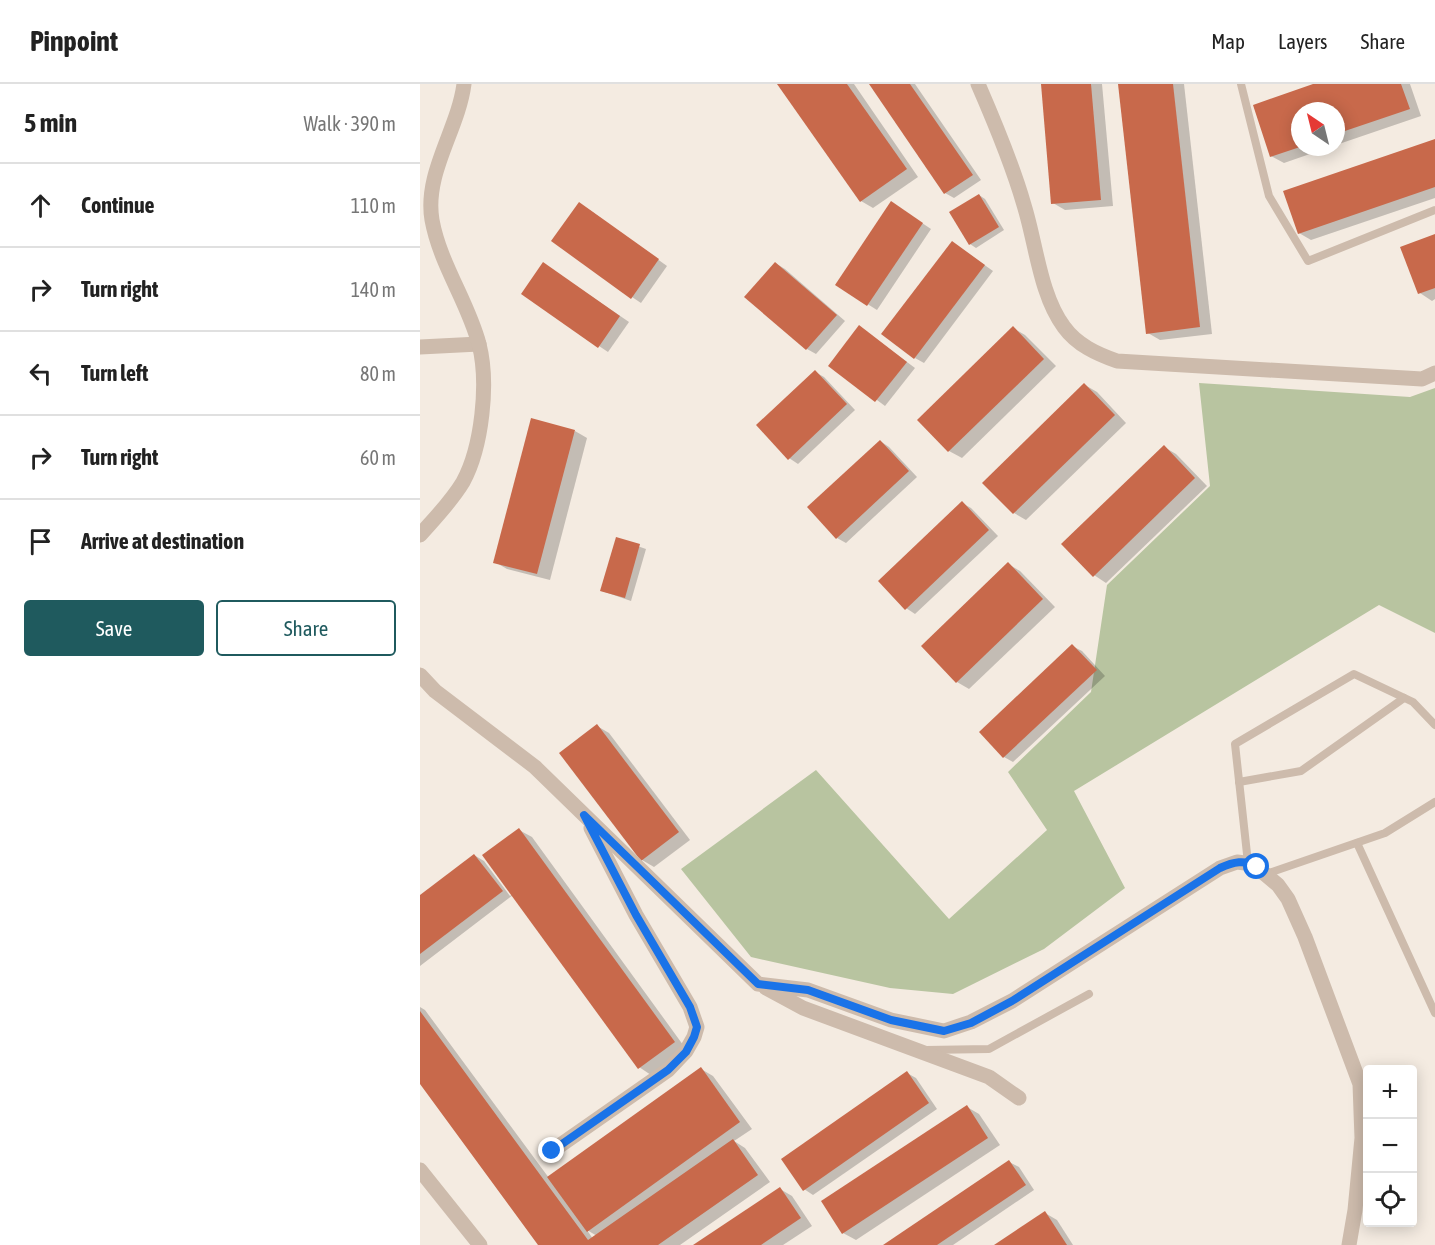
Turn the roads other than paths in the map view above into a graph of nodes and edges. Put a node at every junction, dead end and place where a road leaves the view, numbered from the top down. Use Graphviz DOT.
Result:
graph roads {
  1 [pos="464,84"];
  2 [pos="978,84"];
  3 [pos="1241,84"];
  4 [pos="1435,210"];
  5 [pos="479,344"];
  6 [pos="420,347"];
  7 [pos="1435,374"];
  8 [pos="420,535"];
  9 [pos="420,675"];
  10 [pos="1404,698"];
  11 [pos="1435,725"];
  12 [pos="1239,782"];
  13 [pos="1435,802"];
  14 [pos="584,815"];
  15 [pos="1357,843"];
  16 [pos="1248,863"];
  17 [pos="1266,874"];
  18 [pos="758,984"];
  19 [pos="1089,994"];
  20 [pos="1435,1013"];
  21 [pos="916,1050"];
  22 [pos="1019,1098"];
  23 [pos="552,1151"];
  24 [pos="420,1170"];
  25 [pos="480,1245"];
  26 [pos="1349,1245"];
  1 -- 5 [label="street"];
  2 -- 7 [label="street"];
  3 -- 4 [label="lane"];
  5 -- 6 [label="street"];
  5 -- 8 [label="street"];
  9 -- 14 [label="street"];
  10 -- 11 [label="lane"];
  10 -- 12 [label="lane"];
  10 -- 12 [label="lane"];
  12 -- 16 [label="lane"];
  13 -- 15 [label="lane"];
  14 -- 18 [label="street"];
  14 -- 23 [label="street"];
  15 -- 17 [label="lane"];
  15 -- 20 [label="lane"];
  16 -- 17 [label="street"];
  16 -- 18 [label="street"];
  17 -- 26 [label="street"];
  18 -- 21 [label="street"];
  19 -- 21 [label="lane"];
  21 -- 22 [label="street"];
  24 -- 25 [label="street"];
}
